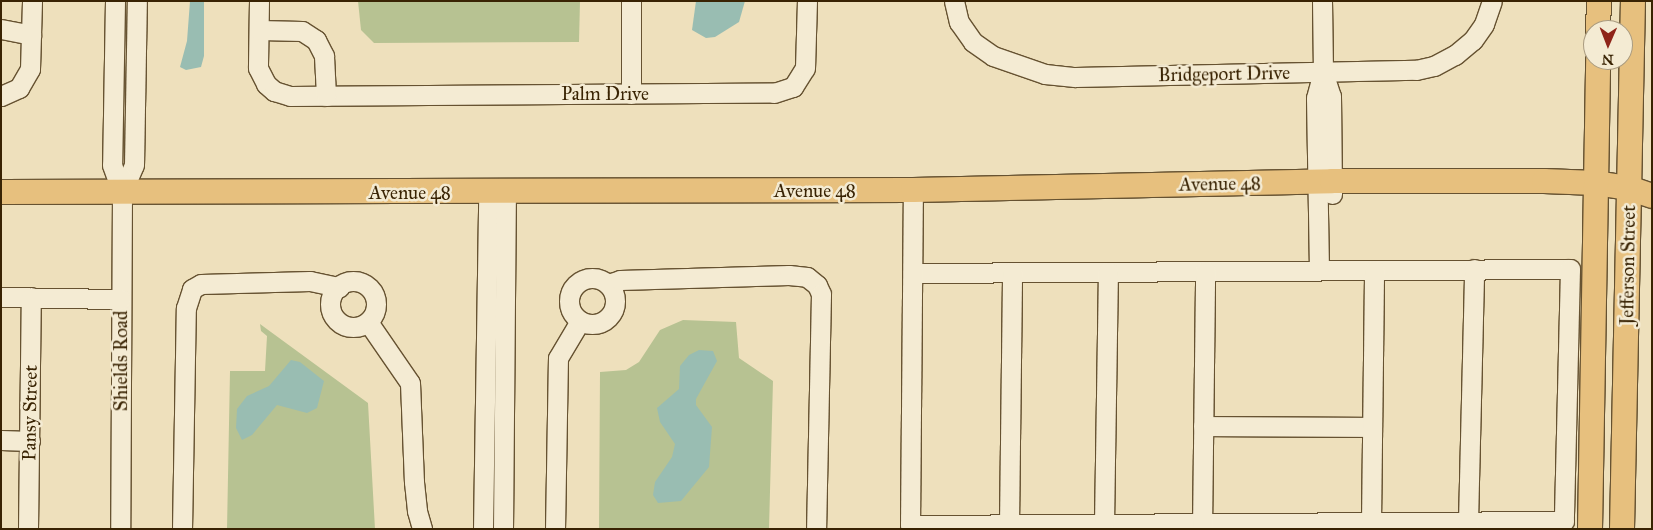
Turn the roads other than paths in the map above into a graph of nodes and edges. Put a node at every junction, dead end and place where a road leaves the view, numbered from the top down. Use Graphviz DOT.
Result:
graph roads {
  1 [pos="32,1"];
  2 [pos="115,1"];
  3 [pos="136,1"];
  4 [pos="259,1"];
  5 [pos="631,1"];
  6 [pos="807,1"];
  7 [pos="954,1"];
  8 [pos="1322,1"];
  9 [pos="1492,1"];
  10 [pos="1599,1"];
  11 [pos="1633,1"];
  12 [pos="1598,20"];
  13 [pos="1,29"];
  14 [pos="259,30"];
  15 [pos="31,34"];
  16 [pos="1598,70"];
  17 [pos="1322,72"];
  18 [pos="631,94"];
  19 [pos="1,96"];
  20 [pos="326,96"];
  21 [pos="1652,177"];
  22 [pos="1596,183"];
  23 [pos="1327,185"];
  24 [pos="1629,188"];
  25 [pos="914,190"];
  26 [pos="1,192"];
  27 [pos="497,193"];
  28 [pos="122,194"];
  29 [pos="1652,196"];
  30 [pos="1474,269"];
  31 [pos="1324,270"];
  32 [pos="1374,270"];
  33 [pos="1205,271"];
  34 [pos="1012,272"];
  35 [pos="1108,272"];
  36 [pos="913,273"];
  37 [pos="608,284"];
  38 [pos="338,287"];
  39 [pos="1,297"];
  40 [pos="31,297"];
  41 [pos="120,299"];
  42 [pos="580,321"];
  43 [pos="368,322"];
  44 [pos="1203,426"];
  45 [pos="1372,426"];
  46 [pos="1,440"];
  47 [pos="30,441"];
  48 [pos="1371,522"];
  49 [pos="1468,522"];
  50 [pos="1009,524"];
  51 [pos="1104,524"];
  52 [pos="1202,526"];
  53 [pos="28,529"];
  54 [pos="120,529"];
  55 [pos="182,529"];
  56 [pos="422,529"];
  57 [pos="483,529"];
  58 [pos="503,529"];
  59 [pos="555,529"];
  60 [pos="816,529"];
  61 [pos="1590,529"];
  62 [pos="1622,529"];
  1 -- 15 [label="street"];
  2 -- 28 [label="street, Shields Road"];
  3 -- 28 [label="street, Shields Road"];
  4 -- 14 [label="street, Palm Drive"];
  5 -- 18 [label="street"];
  6 -- 18 [label="street, Palm Drive"];
  7 -- 17 [label="street, Bridgeport Drive"];
  8 -- 17 [label="street"];
  9 -- 17 [label="street, Bridgeport Drive"];
  10 -- 12 [label="main road"];
  11 -- 24 [label="main road, Jefferson Street"];
  13 -- 15 [label="street"];
  14 -- 20 [label="street"];
  14 -- 20 [label="street, Palm Drive"];
  15 -- 19 [label="street"];
  16 -- 22 [label="main road, Jefferson Street"];
  17 -- 23 [label="street"];
  18 -- 20 [label="street, Palm Drive"];
  21 -- 24 [label="main road"];
  22 -- 23 [label="main road, Avenue 48"];
  22 -- 24 [label="main road, Avenue 48"];
  22 -- 61 [label="main road, Jefferson Street"];
  23 -- 25 [label="main road, Avenue 48"];
  23 -- 31 [label="street"];
  24 -- 29 [label="main road, Avenue 48"];
  24 -- 62 [label="main road, Jefferson Street"];
  25 -- 27 [label="main road, Avenue 48"];
  25 -- 36 [label="street"];
  26 -- 28 [label="main road, Avenue 48"];
  27 -- 28 [label="main road, Avenue 48"];
  27 -- 57 [label="street"];
  27 -- 58 [label="street"];
  28 -- 41 [label="street, Shields Road"];
  30 -- 32 [label="street"];
  30 -- 49 [label="street"];
  30 -- 49 [label="street"];
  31 -- 32 [label="street"];
  31 -- 33 [label="street"];
  32 -- 45 [label="street"];
  33 -- 35 [label="street"];
  33 -- 44 [label="street"];
  34 -- 35 [label="street"];
  34 -- 36 [label="street"];
  34 -- 50 [label="street"];
  35 -- 51 [label="street"];
  36 -- 50 [label="street"];
  37 -- 42 [label="street"];
  37 -- 42 [label="street"];
  37 -- 60 [label="street"];
  38 -- 43 [label="street"];
  38 -- 43 [label="street"];
  38 -- 55 [label="street"];
  39 -- 40 [label="street"];
  40 -- 41 [label="street"];
  40 -- 47 [label="street, Pansy Street"];
  41 -- 54 [label="street, Shields Road"];
  42 -- 59 [label="street"];
  43 -- 56 [label="street"];
  44 -- 45 [label="street"];
  44 -- 52 [label="street"];
  45 -- 48 [label="street"];
  46 -- 47 [label="street"];
  47 -- 53 [label="street, Pansy Street"];
  48 -- 49 [label="street"];
  48 -- 52 [label="street"];
  50 -- 51 [label="street"];
  51 -- 52 [label="street"];
}
